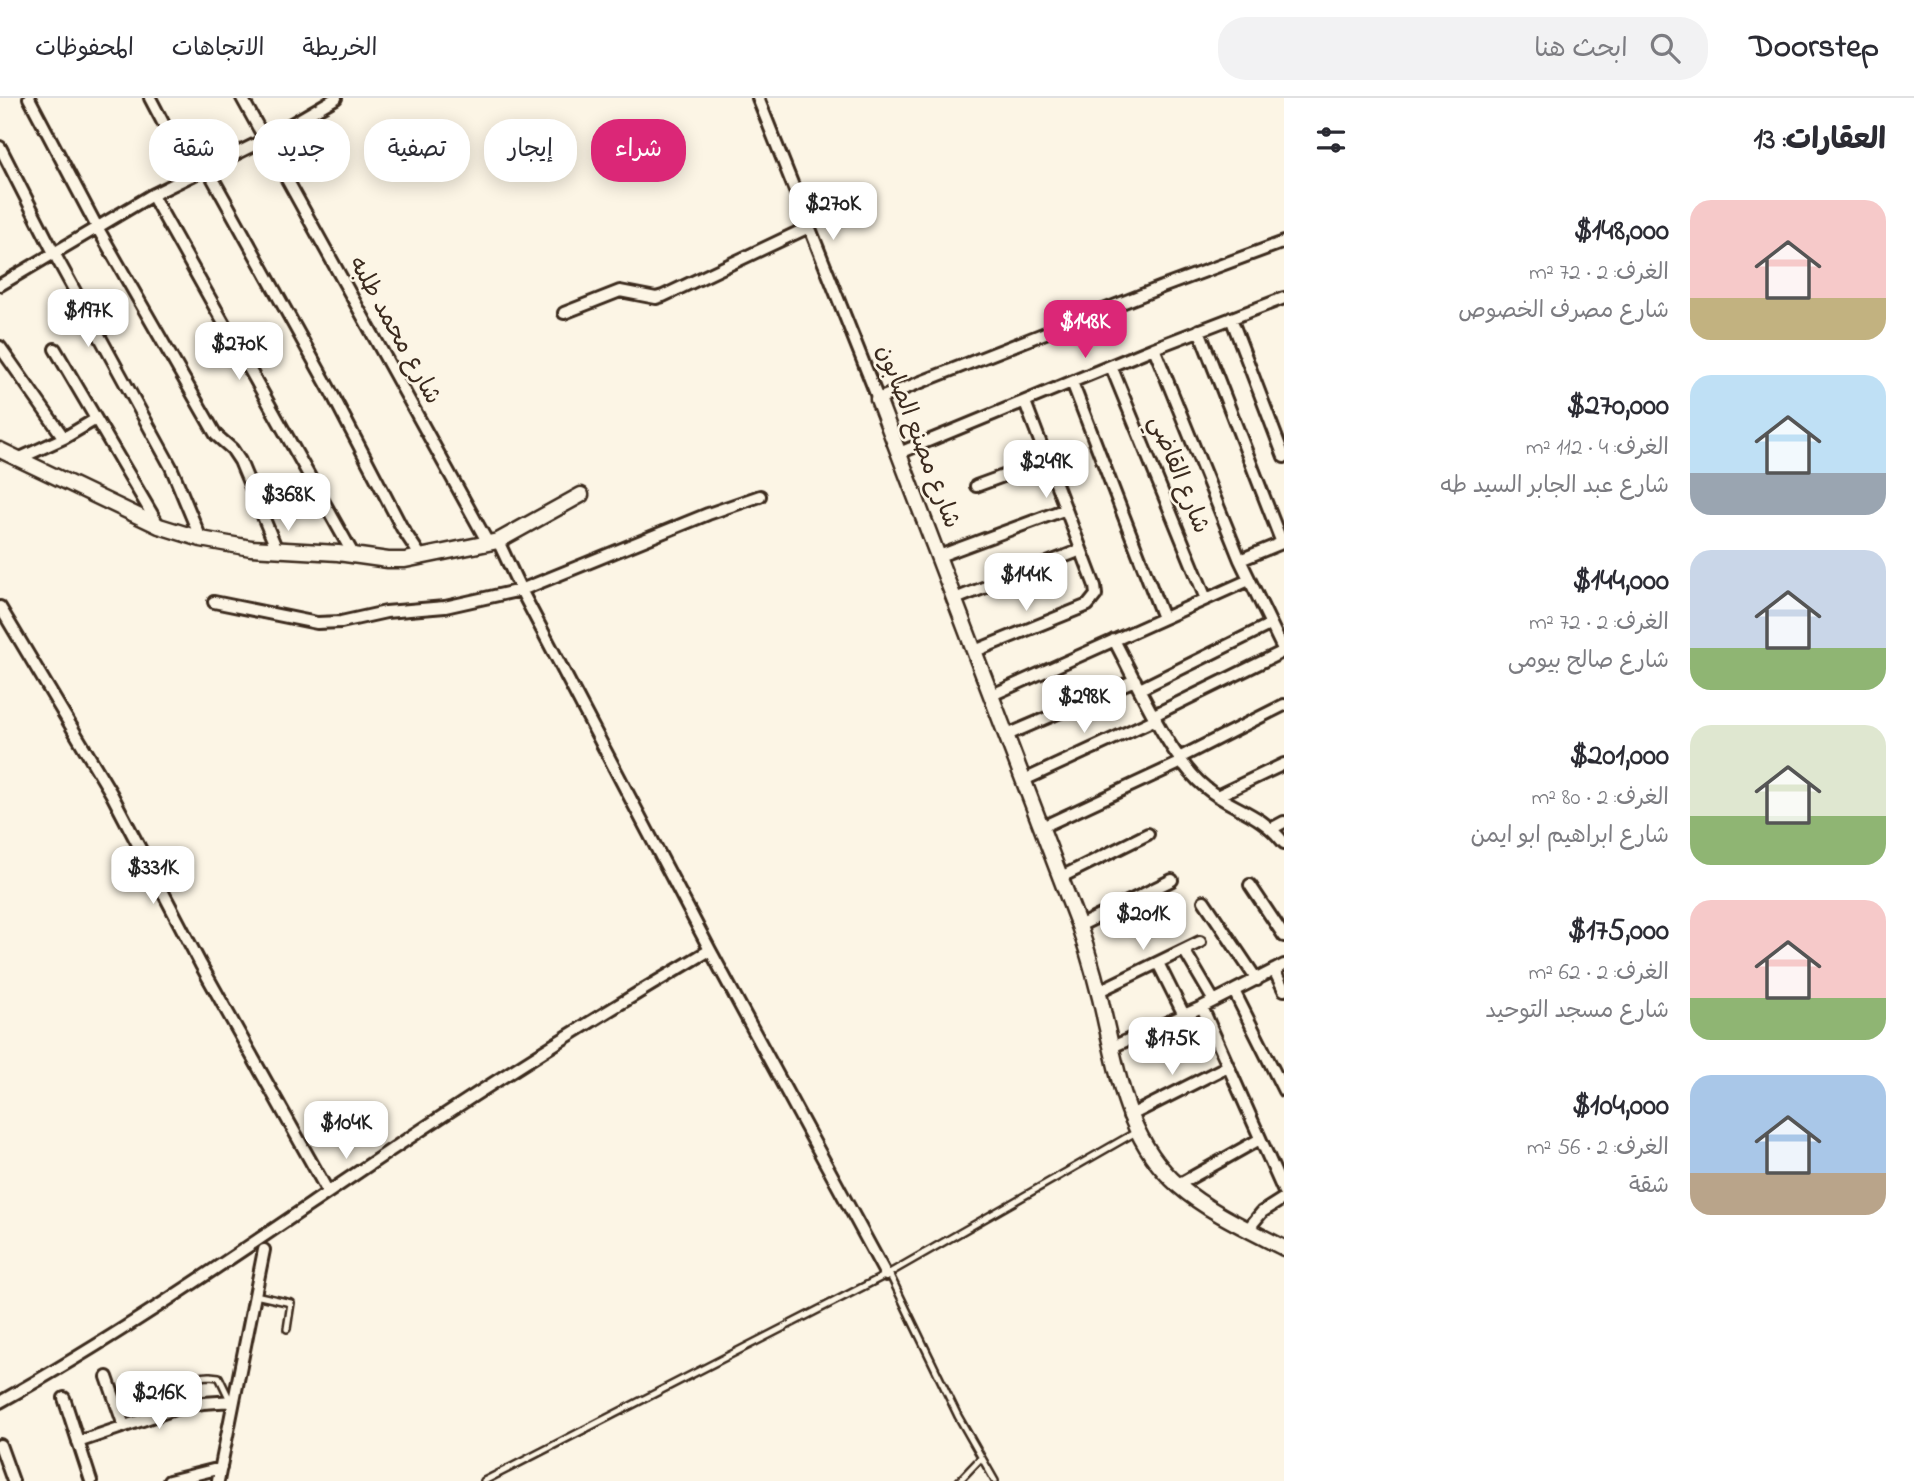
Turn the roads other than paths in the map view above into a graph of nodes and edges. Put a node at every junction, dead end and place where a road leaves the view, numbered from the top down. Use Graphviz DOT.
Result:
graph roads {
  1 [pos="29,98"];
  2 [pos="150,98"];
  3 [pos="242,98"];
  4 [pos="336,98"];
  5 [pos="758,98"];
  6 [pos="161,119"];
  7 [pos="253,119"];
  8 [pos="299,119"];
  9 [pos="0,147"];
  10 [pos="179,182"];
  11 [pos="215,182"];
  12 [pos="288,182"];
  13 [pos="152,195"];
  14 [pos="97,227"];
  15 [pos="809,227"];
  16 [pos="1284,242"];
  17 [pos="54,253"];
  18 [pos="0,285"];
  19 [pos="1284,298"];
  20 [pos="564,313"];
  21 [pos="1231,318"];
  22 [pos="1199,330"];
  23 [pos="0,347"];
  24 [pos="1154,348"];
  25 [pos="55,349"];
  26 [pos="1111,366"];
  27 [pos="1072,383"];
  28 [pos="879,402"];
  29 [pos="1025,402"];
  30 [pos="96,419"];
  31 [pos="64,438"];
  32 [pos="897,448"];
  33 [pos="0,450"];
  34 [pos="1284,457"];
  35 [pos="18,459"];
  36 [pos="1047,460"];
  37 [pos="976,486"];
  38 [pos="582,495"];
  39 [pos="760,496"];
  40 [pos="1066,509"];
  41 [pos="159,526"];
  42 [pos="201,539"];
  43 [pos="493,542"];
  44 [pos="1283,542"];
  45 [pos="277,550"];
  46 [pos="1081,550"];
  47 [pos="353,554"];
  48 [pos="939,555"];
  49 [pos="422,558"];
  50 [pos="1240,560"];
  51 [pos="1249,580"];
  52 [pos="519,586"];
  53 [pos="955,599"];
  54 [pos="1206,599"];
  55 [pos="214,602"];
  56 [pos="0,607"];
  57 [pos="1163,618"];
  58 [pos="1271,624"];
  59 [pos="1114,640"];
  60 [pos="975,651"];
  61 [pos="1284,651"];
  62 [pos="1138,685"];
  63 [pos="992,695"];
  64 [pos="1284,705"];
  65 [pos="1155,717"];
  66 [pos="1007,734"];
  67 [pos="1181,760"];
  68 [pos="1284,764"];
  69 [pos="1024,780"];
  70 [pos="1217,796"];
  71 [pos="1284,822"];
  72 [pos="1042,827"];
  73 [pos="1271,829"];
  74 [pos="1148,834"];
  75 [pos="1284,843"];
  76 [pos="1061,877"];
  77 [pos="1172,880"];
  78 [pos="1250,885"];
  79 [pos="1204,901"];
  80 [pos="1079,926"];
  81 [pos="1284,936"];
  82 [pos="1200,942"];
  83 [pos="710,950"];
  84 [pos="1184,950"];
  85 [pos="1158,963"];
  86 [pos="1279,968"];
  87 [pos="1257,980"];
  88 [pos="1284,990"];
  89 [pos="1099,991"];
  90 [pos="1234,991"];
  91 [pos="1214,1001"];
  92 [pos="1202,1007"];
  93 [pos="1184,1015"];
  94 [pos="1112,1047"];
  95 [pos="1228,1066"];
  96 [pos="1284,1091"];
  97 [pos="1129,1116"];
  98 [pos="1136,1132"];
  99 [pos="1260,1139"];
  100 [pos="1178,1185"];
  101 [pos="328,1192"];
  102 [pos="1284,1192"];
  103 [pos="1284,1198"];
  104 [pos="1248,1229"];
  105 [pos="1284,1248"];
  106 [pos="264,1251"];
  107 [pos="888,1274"];
  108 [pos="255,1294"];
  109 [pos="288,1329"];
  110 [pos="107,1377"];
  111 [pos="182,1378"];
  112 [pos="64,1398"];
  113 [pos="232,1401"];
  114 [pos="0,1402"];
  115 [pos="124,1426"];
  116 [pos="78,1442"];
  117 [pos="0,1445"];
  118 [pos="981,1458"];
  119 [pos="221,1468"];
  120 [pos="12,1481"];
  121 [pos="91,1481"];
  122 [pos="169,1481"];
  123 [pos="218,1481"];
  124 [pos="484,1481"];
  125 [pos="960,1481"];
  126 [pos="995,1481"];
  1 -- 14 [label="street"];
  2 -- 6 [label="street"];
  3 -- 7 [label="street, شارع محمد طلبه"];
  4 -- 8 [label="street"];
  5 -- 15 [label="street, شارع مصنع الصابون"];
  9 -- 17 [label="street"];
  10 -- 13 [label="street"];
  11 -- 49 [label="street"];
  12 -- 43 [label="street, شارع محمد طلبه"];
  13 -- 14 [label="street"];
  13 -- 47 [label="street"];
  14 -- 17 [label="street"];
  14 -- 45 [label="street"];
  15 -- 20 [label="street"];
  15 -- 28 [label="street, شارع مصنع الصابون"];
  16 -- 28 [label="street"];
  17 -- 18 [label="street"];
  17 -- 42 [label="street"];
  19 -- 21 [label="street"];
  21 -- 22 [label="street"];
  21 -- 34 [label="street"];
  22 -- 24 [label="street"];
  22 -- 44 [label="street"];
  23 -- 31 [label="street"];
  24 -- 26 [label="street"];
  24 -- 50 [label="street"];
  25 -- 30 [label="street"];
  26 -- 27 [label="street"];
  26 -- 54 [label="street, شارع القاضي"];
  27 -- 29 [label="street"];
  27 -- 57 [label="street"];
  28 -- 32 [label="street, شارع مصنع الصابون"];
  29 -- 32 [label="street"];
  29 -- 36 [label="street"];
  30 -- 31 [label="street"];
  30 -- 41 [label="street"];
  31 -- 35 [label="street"];
  32 -- 48 [label="street, شارع مصنع الصابون"];
  33 -- 35 [label="street"];
  35 -- 41 [label="street"];
  36 -- 37 [label="street"];
  36 -- 40 [label="street"];
  38 -- 43 [label="street"];
  39 -- 52 [label="street"];
  40 -- 46 [label="street"];
  40 -- 48 [label="street"];
  41 -- 42 [label="street"];
  42 -- 45 [label="street"];
  43 -- 49 [label="street"];
  43 -- 52 [label="street, شارع محمد طلبه"];
  44 -- 50 [label="street"];
  45 -- 47 [label="street"];
  46 -- 53 [label="street"];
  46 -- 60 [label="street"];
  47 -- 49 [label="street"];
  48 -- 53 [label="street, شارع مصنع الصابون"];
  50 -- 51 [label="street"];
  51 -- 54 [label="street"];
  51 -- 58 [label="street"];
  52 -- 55 [label="street"];
  52 -- 83 [label="street, شارع محمد طلبه"];
  53 -- 60 [label="street, شارع مصنع الصابون"];
  54 -- 57 [label="street"];
  56 -- 101 [label="street"];
  57 -- 59 [label="street"];
  58 -- 61 [label="street"];
  58 -- 62 [label="street"];
  59 -- 62 [label="street"];
  59 -- 63 [label="street"];
  60 -- 63 [label="street, شارع مصنع الصابون"];
  61 -- 65 [label="street"];
  62 -- 65 [label="street"];
  62 -- 66 [label="street"];
  63 -- 66 [label="street, شارع مصنع الصابون"];
  64 -- 67 [label="street"];
  65 -- 67 [label="street"];
  65 -- 69 [label="street"];
  66 -- 69 [label="street, شارع مصنع الصابون"];
  67 -- 70 [label="street"];
  67 -- 72 [label="street"];
  68 -- 70 [label="street"];
  69 -- 72 [label="street, شارع مصنع الصابون"];
  70 -- 73 [label="street"];
  71 -- 73 [label="street"];
  72 -- 76 [label="street, شارع مصنع الصابون"];
  73 -- 75 [label="street"];
  74 -- 76 [label="street"];
  76 -- 80 [label="street, شارع مصنع الصابون"];
  77 -- 80 [label="street"];
  78 -- 81 [label="street"];
  79 -- 87 [label="street"];
  80 -- 89 [label="street, شارع مصنع الصابون"];
  82 -- 84 [label="street"];
  83 -- 101 [label="street"];
  83 -- 107 [label="street, شارع محمد طلبه"];
  84 -- 85 [label="street"];
  84 -- 91 [label="street"];
  85 -- 89 [label="street"];
  85 -- 93 [label="street"];
  86 -- 87 [label="street"];
  86 -- 88 [label="street"];
  87 -- 90 [label="street"];
  89 -- 94 [label="street, شارع مصنع الصابون"];
  90 -- 91 [label="street"];
  90 -- 96 [label="street"];
  91 -- 92 [label="street"];
  92 -- 93 [label="street"];
  92 -- 95 [label="street"];
  93 -- 94 [label="street"];
  94 -- 97 [label="street, شارع مصنع الصابون"];
  95 -- 97 [label="street"];
  95 -- 99 [label="street"];
  97 -- 98 [label="street, شارع مصنع الصابون"];
  98 -- 100 [label="street, شارع مصنع الصابون"];
  98 -- 107 [label="lane"];
  99 -- 100 [label="street"];
  99 -- 102 [label="street"];
  100 -- 104 [label="street, شارع مصنع الصابون"];
  101 -- 114 [label="street"];
  103 -- 104 [label="street"];
  104 -- 105 [label="street, شارع مصنع الصابون"];
  106 -- 108 [label="street"];
  107 -- 118 [label="lane"];
  107 -- 124 [label="lane"];
  108 -- 109 [label="lane"];
  108 -- 113 [label="street"];
  110 -- 115 [label="street"];
  111 -- 113 [label="lane"];
  112 -- 116 [label="street"];
  113 -- 115 [label="street"];
  113 -- 119 [label="street"];
  115 -- 116 [label="street"];
  116 -- 121 [label="street"];
  117 -- 120 [label="street"];
  118 -- 125 [label="lane"];
  118 -- 126 [label="lane"];
  119 -- 122 [label="street"];
  119 -- 123 [label="street"];
}
